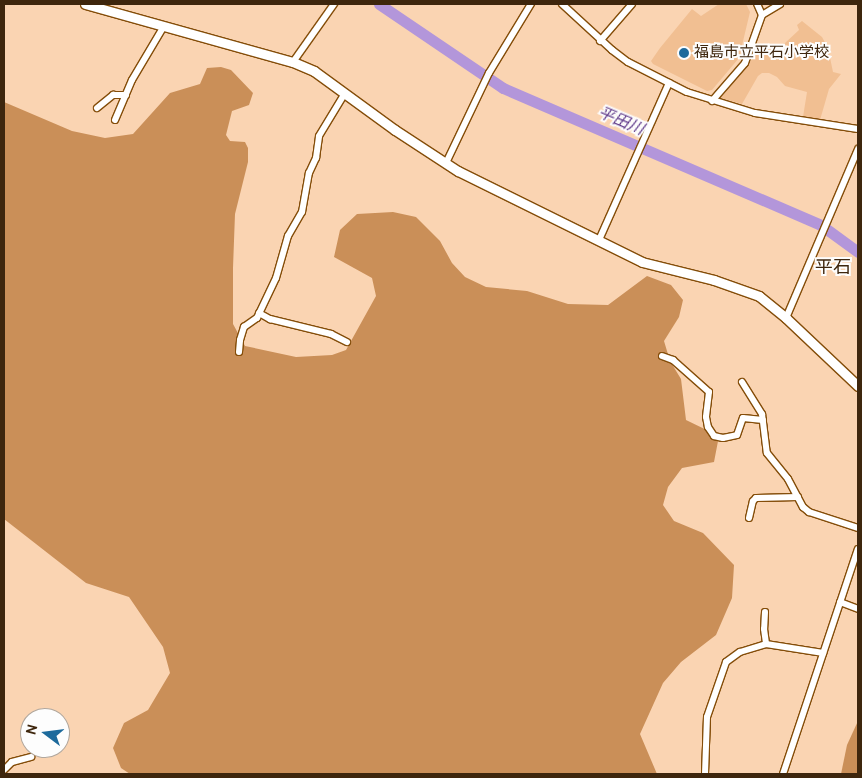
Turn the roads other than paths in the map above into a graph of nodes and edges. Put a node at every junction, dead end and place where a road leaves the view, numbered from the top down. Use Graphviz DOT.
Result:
graph roads {
  1 [pos="85,4"];
  2 [pos="334,4"];
  3 [pos="531,4"];
  4 [pos="562,4"];
  5 [pos="632,4"];
  6 [pos="757,4"];
  7 [pos="780,4"];
  8 [pos="762,15"];
  9 [pos="164,26"];
  10 [pos="600,41"];
  11 [pos="293,62"];
  12 [pos="669,83"];
  13 [pos="345,93"];
  14 [pos="126,95"];
  15 [pos="712,101"];
  16 [pos="97,108"];
  17 [pos="116,120"];
  18 [pos="858,129"];
  19 [pos="858,149"];
  20 [pos="446,163"];
  21 [pos="599,240"];
  22 [pos="259,313"];
  23 [pos="786,318"];
  24 [pos="347,342"];
  25 [pos="239,352"];
  26 [pos="662,356"];
  27 [pos="742,382"];
  28 [pos="858,386"];
  29 [pos="763,420"];
  30 [pos="798,498"];
  31 [pos="749,518"];
  32 [pos="858,528"];
  33 [pos="858,549"];
  34 [pos="840,602"];
  35 [pos="858,609"];
  36 [pos="765,612"];
  37 [pos="766,644"];
  38 [pos="823,654"];
  39 [pos="27,758"];
  40 [pos="4,770"];
  41 [pos="705,774"];
  42 [pos="784,774"];
  1 -- 9 [label="street"];
  2 -- 11 [label="street"];
  3 -- 20 [label="street"];
  4 -- 10 [label="street"];
  5 -- 10 [label="street"];
  6 -- 8 [label="street"];
  7 -- 8 [label="street"];
  8 -- 15 [label="street"];
  9 -- 11 [label="street"];
  9 -- 14 [label="street"];
  10 -- 12 [label="street"];
  11 -- 13 [label="street"];
  12 -- 15 [label="street"];
  12 -- 21 [label="street"];
  13 -- 20 [label="street"];
  13 -- 22 [label="street"];
  14 -- 16 [label="street"];
  14 -- 17 [label="street"];
  15 -- 18 [label="street"];
  19 -- 23 [label="street"];
  20 -- 21 [label="street"];
  21 -- 23 [label="street"];
  22 -- 24 [label="street"];
  22 -- 25 [label="street"];
  23 -- 28 [label="street"];
  26 -- 29 [label="street"];
  27 -- 29 [label="street"];
  29 -- 30 [label="street"];
  30 -- 31 [label="street"];
  30 -- 32 [label="street"];
  33 -- 34 [label="street"];
  34 -- 35 [label="street"];
  34 -- 38 [label="street"];
  36 -- 37 [label="street"];
  37 -- 38 [label="street"];
  37 -- 41 [label="street"];
  38 -- 42 [label="street"];
  39 -- 40 [label="street"];
}
